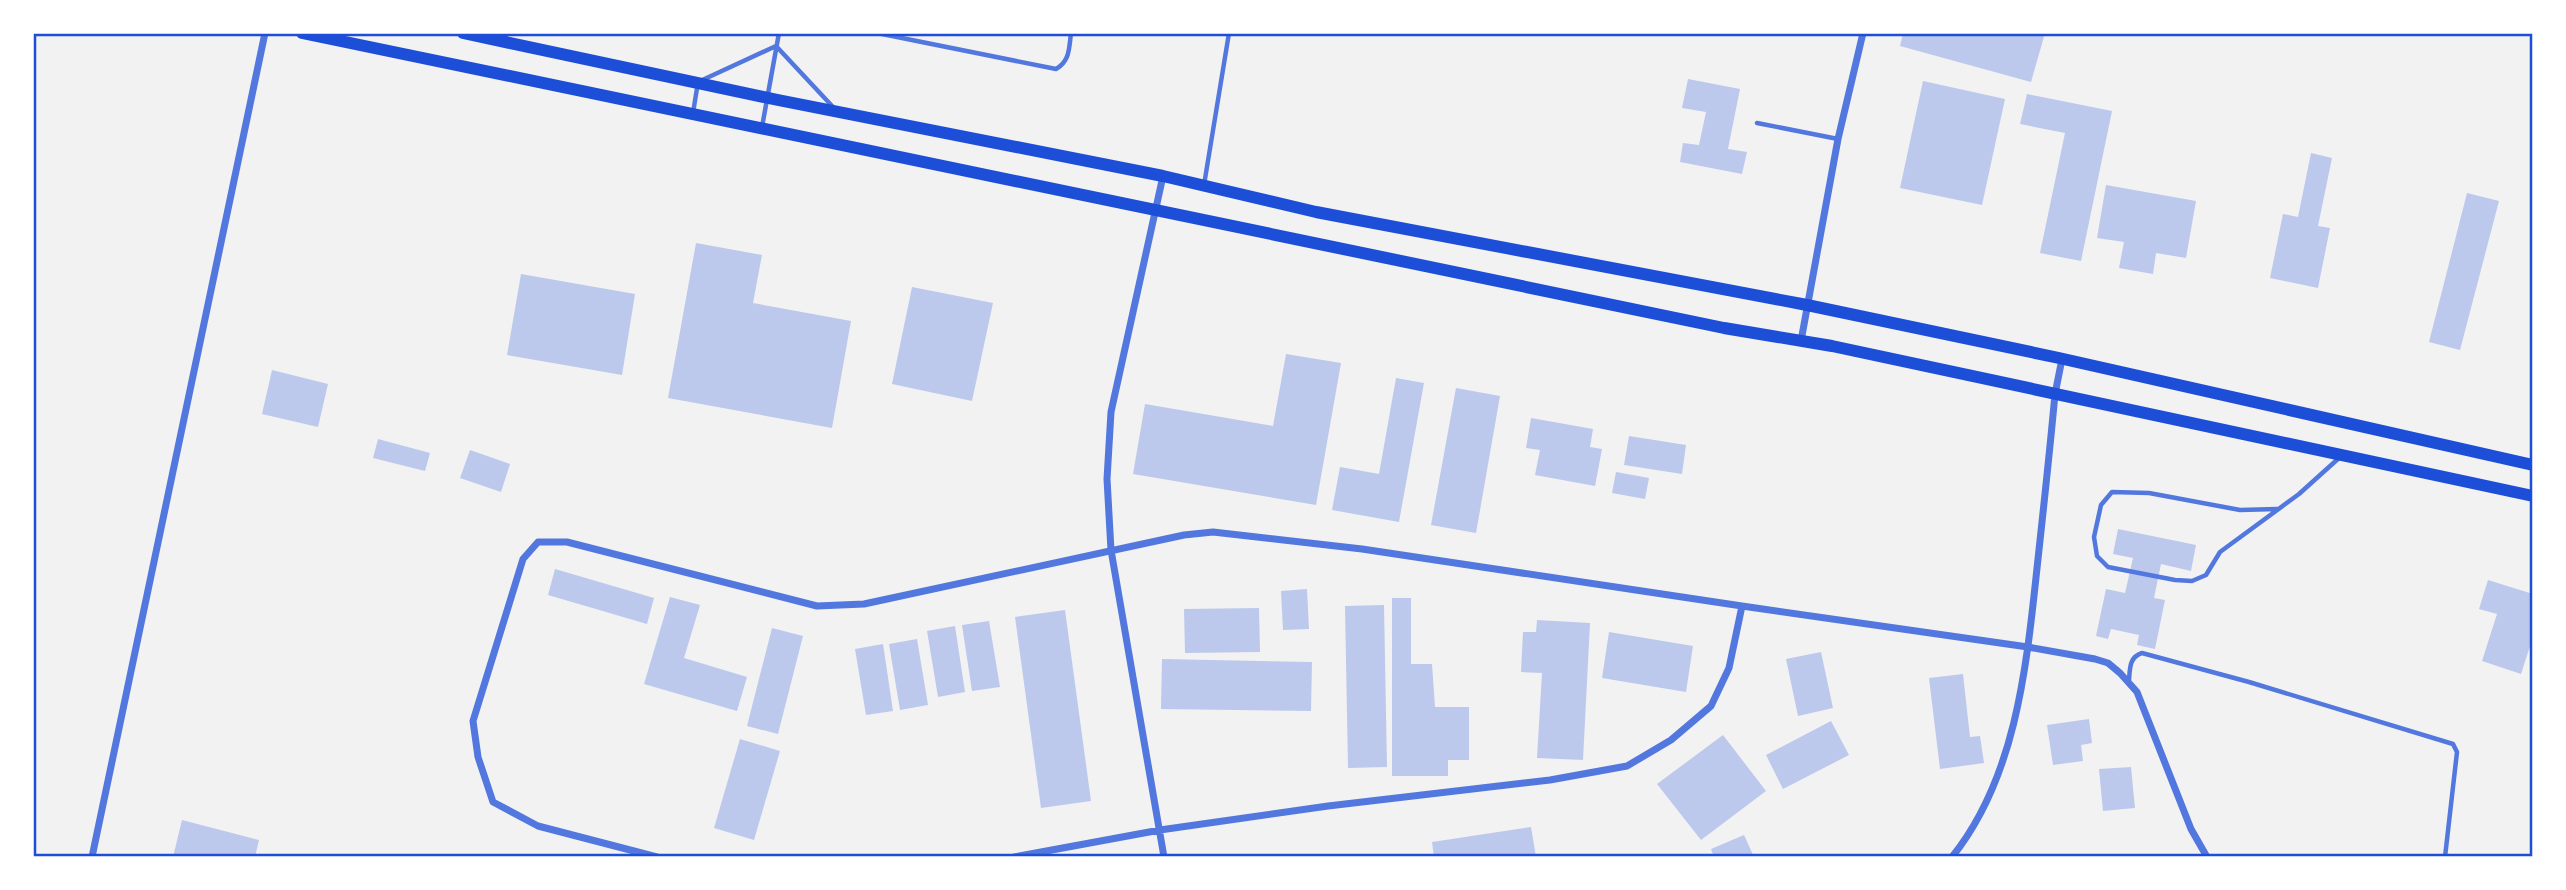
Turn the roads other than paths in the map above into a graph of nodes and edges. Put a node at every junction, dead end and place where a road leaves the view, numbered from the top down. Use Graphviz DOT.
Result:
graph roads {
  1 [pos="265,33"];
  2 [pos="302,33"];
  3 [pos="463,33"];
  4 [pos="779,33"];
  5 [pos="877,33"];
  6 [pos="1071,33"];
  7 [pos="1229,33"];
  8 [pos="1863,33"];
  9 [pos="776,46"];
  10 [pos="698,82"];
  11 [pos="767,97"];
  12 [pos="836,110"];
  13 [pos="692,116"];
  14 [pos="1757,123"];
  15 [pos="761,128"];
  16 [pos="1839,139"];
  17 [pos="1163,176"];
  18 [pos="1204,186"];
  19 [pos="1155,211"];
  20 [pos="1807,305"];
  21 [pos="1801,341"];
  22 [pos="2062,359"];
  23 [pos="2056,394"];
  24 [pos="2342,456"];
  25 [pos="2533,466"];
  26 [pos="2533,496"];
  27 [pos="2277,509"];
  28 [pos="1111,550"];
  29 [pos="1742,606"];
  30 [pos="2028,647"];
  31 [pos="2129,680"];
  32 [pos="1160,830"];
  33 [pos="92,857"];
  34 [pos="657,857"];
  35 [pos="1014,857"];
  36 [pos="1164,857"];
  37 [pos="1951,857"];
  38 [pos="2207,857"];
  39 [pos="2445,857"];
  1 -- 33 [label="street"];
  2 -- 13 [label="main road"];
  3 -- 10 [label="main road"];
  4 -- 9 [label="lane"];
  5 -- 6 [label="lane"];
  7 -- 18 [label="lane"];
  8 -- 16 [label="street"];
  9 -- 10 [label="lane"];
  9 -- 11 [label="lane"];
  9 -- 12 [label="lane"];
  10 -- 11 [label="main road"];
  10 -- 13 [label="lane"];
  11 -- 12 [label="main road"];
  11 -- 15 [label="lane"];
  12 -- 17 [label="main road"];
  13 -- 15 [label="main road"];
  14 -- 16 [label="lane"];
  15 -- 19 [label="main road"];
  16 -- 20 [label="street"];
  17 -- 18 [label="main road"];
  17 -- 19 [label="street"];
  18 -- 20 [label="main road"];
  19 -- 21 [label="main road"];
  19 -- 28 [label="street"];
  20 -- 21 [label="street"];
  20 -- 22 [label="main road"];
  21 -- 23 [label="main road"];
  22 -- 23 [label="street"];
  22 -- 25 [label="main road"];
  23 -- 24 [label="main road"];
  23 -- 30 [label="street"];
  24 -- 26 [label="main road"];
  24 -- 27 [label="lane"];
  27 -- 27 [label="lane"];
  28 -- 29 [label="street"];
  28 -- 32 [label="street"];
  28 -- 34 [label="street"];
  29 -- 30 [label="street"];
  29 -- 32 [label="street"];
  30 -- 31 [label="street"];
  30 -- 37 [label="street"];
  31 -- 38 [label="street"];
  31 -- 39 [label="lane"];
  32 -- 35 [label="street"];
  32 -- 36 [label="street"];
}
